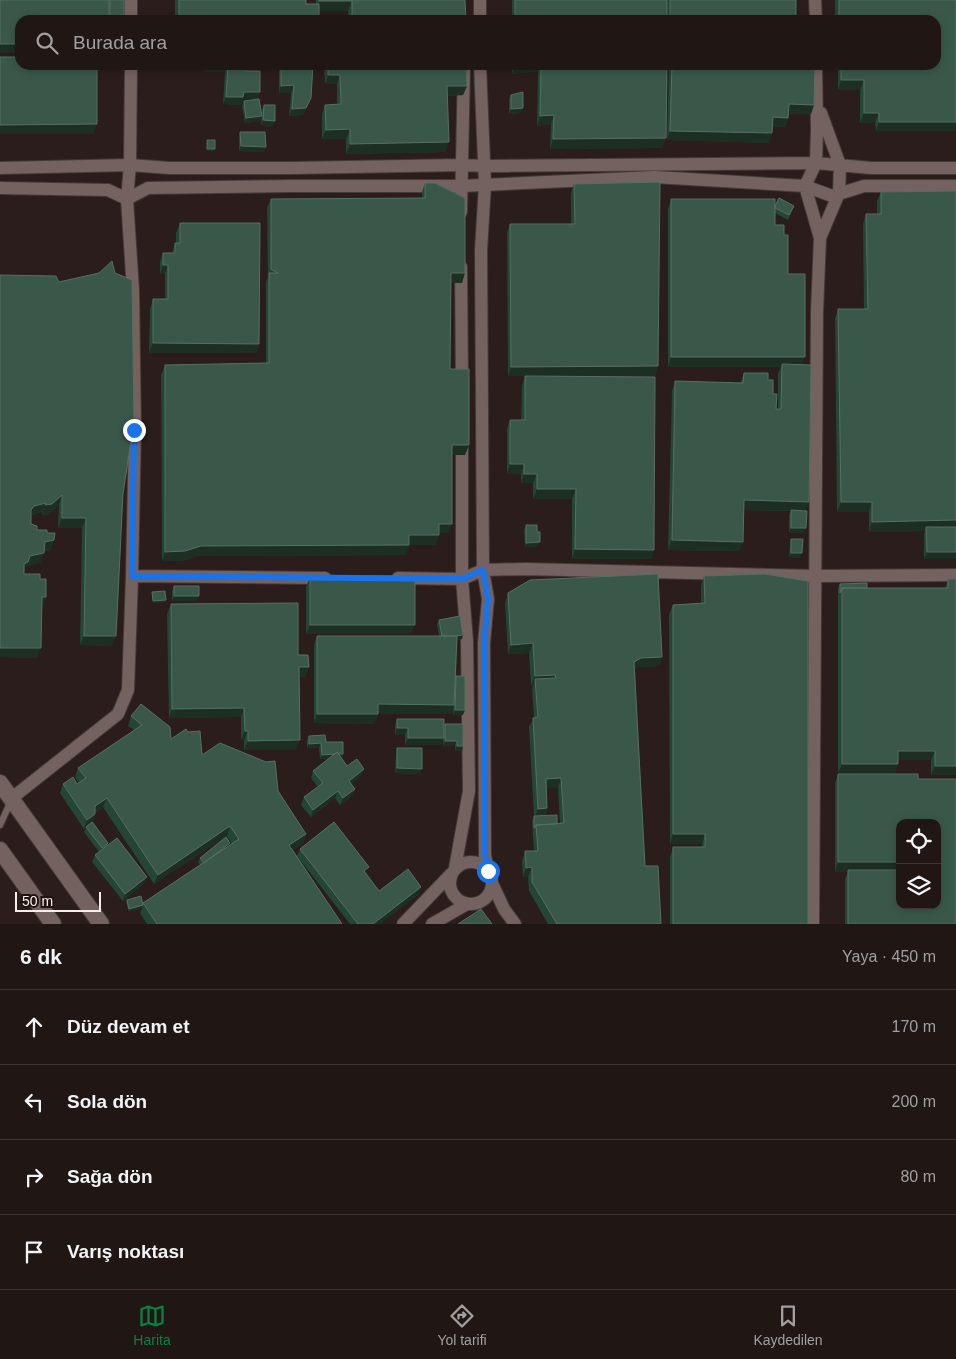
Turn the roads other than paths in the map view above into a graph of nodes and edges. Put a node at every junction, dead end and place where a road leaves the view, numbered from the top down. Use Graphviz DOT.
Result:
graph roads {
  1 [pos="131,0"];
  2 [pos="480,0"];
  3 [pos="815,0"];
  4 [pos="131,15"];
  5 [pos="480,15"];
  6 [pos="816,15"];
  7 [pos="131,70"];
  8 [pos="464,70"];
  9 [pos="480,70"];
  10 [pos="816,70"];
  11 [pos="817,103"];
  12 [pos="816,163"];
  13 [pos="130,165"];
  14 [pos="462,165"];
  15 [pos="840,165"];
  16 [pos="485,166"];
  17 [pos="0,168"];
  18 [pos="291,168"];
  19 [pos="956,168"];
  20 [pos="486,185"];
  21 [pos="291,186"];
  22 [pos="461,186"];
  23 [pos="805,186"];
  24 [pos="956,186"];
  25 [pos="0,188"];
  26 [pos="839,194"];
  27 [pos="127,200"];
  28 [pos="461,225"];
  29 [pos="820,238"];
  30 [pos="461,255"];
  31 [pos="462,402"];
  32 [pos="462,422"];
  33 [pos="483,570"];
  34 [pos="956,575"];
  35 [pos="132,576"];
  36 [pos="814,576"];
  37 [pos="342,578"];
  38 [pos="382,578"];
  39 [pos="462,579"];
  40 [pos="0,783"];
  41 [pos="6,796"];
  42 [pos="0,825"];
  43 [pos="0,850"];
  44 [pos="453,871"];
  45 [pos="490,877"];
  46 [pos="468,904"];
  47 [pos="482,917"];
  48 [pos="53,924"];
  49 [pos="102,924"];
  50 [pos="403,924"];
  51 [pos="432,924"];
  52 [pos="515,924"];
  53 [pos="813,924"];
  1 -- 4 [label="street"];
  2 -- 5 [label="street"];
  3 -- 6 [label="street"];
  7 -- 13 [label="street"];
  8 -- 14 [label="street"];
  9 -- 16 [label="street"];
  10 -- 11 [label="street"];
  11 -- 12 [label="street"];
  11 -- 15 [label="street"];
  12 -- 15 [label="street"];
  12 -- 16 [label="street"];
  12 -- 23 [label="street"];
  13 -- 17 [label="street"];
  13 -- 18 [label="street"];
  13 -- 27 [label="street"];
  14 -- 16 [label="street"];
  14 -- 18 [label="street"];
  14 -- 22 [label="street"];
  15 -- 19 [label="street"];
  15 -- 26 [label="street"];
  16 -- 20 [label="street"];
  18 -- 21 [label="street"];
  20 -- 22 [label="street"];
  20 -- 23 [label="street"];
  20 -- 33 [label="street"];
  21 -- 22 [label="street"];
  21 -- 27 [label="street"];
  22 -- 28 [label="street"];
  23 -- 26 [label="street"];
  23 -- 29 [label="street"];
  24 -- 26 [label="street"];
  25 -- 27 [label="street"];
  26 -- 29 [label="street"];
  27 -- 35 [label="street"];
  29 -- 36 [label="street"];
  30 -- 31 [label="street"];
  32 -- 39 [label="street"];
  33 -- 36 [label="street"];
  33 -- 39 [label="street"];
  33 -- 45 [label="street"];
  34 -- 36 [label="street"];
  35 -- 37 [label="street"];
  35 -- 41 [label="street"];
  36 -- 53 [label="street"];
  38 -- 39 [label="street"];
  39 -- 44 [label="street"];
  40 -- 41 [label="street"];
  41 -- 42 [label="lane"];
  41 -- 49 [label="street"];
  43 -- 48 [label="street"];
  44 -- 45 [label="street"];
  44 -- 46 [label="street"];
  44 -- 50 [label="street"];
  45 -- 46 [label="street"];
  45 -- 52 [label="street"];
  46 -- 47 [label="street"];
  46 -- 51 [label="street"];
}
